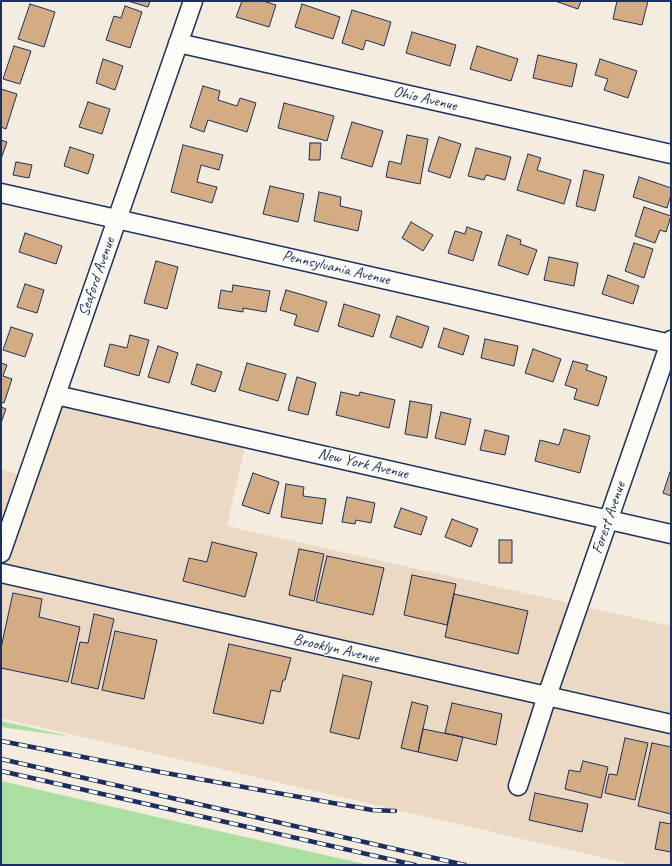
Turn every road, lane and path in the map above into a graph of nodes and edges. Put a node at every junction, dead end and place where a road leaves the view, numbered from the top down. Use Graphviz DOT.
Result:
graph roads {
  1 [pos="193,1"];
  2 [pos="178,43"];
  3 [pos="671,154"];
  4 [pos="1,194"];
  5 [pos="117,219"];
  6 [pos="671,342"];
  7 [pos="56,395"];
  8 [pos="608,520"];
  9 [pos="671,534"];
  10 [pos="1,553"];
  11 [pos="1,573"];
  12 [pos="548,696"];
  13 [pos="671,724"];
  14 [pos="518,786"];
  1 -- 2 [label="street, Seaford Avenue"];
  2 -- 3 [label="street, Ohio Avenue"];
  2 -- 5 [label="street, Seaford Avenue"];
  4 -- 5 [label="street, Pennsylvania Avenue"];
  5 -- 6 [label="street, Pennsylvania Avenue"];
  5 -- 7 [label="street, Seaford Avenue"];
  6 -- 8 [label="street, Forest Avenue"];
  7 -- 8 [label="street, New York Avenue"];
  7 -- 10 [label="street, Seaford Avenue"];
  8 -- 9 [label="street, New York Avenue"];
  8 -- 12 [label="street, Forest Avenue"];
  11 -- 12 [label="street, Brooklyn Avenue"];
  12 -- 13 [label="street, Brooklyn Avenue"];
  12 -- 14 [label="street, Forest Avenue"];
}
